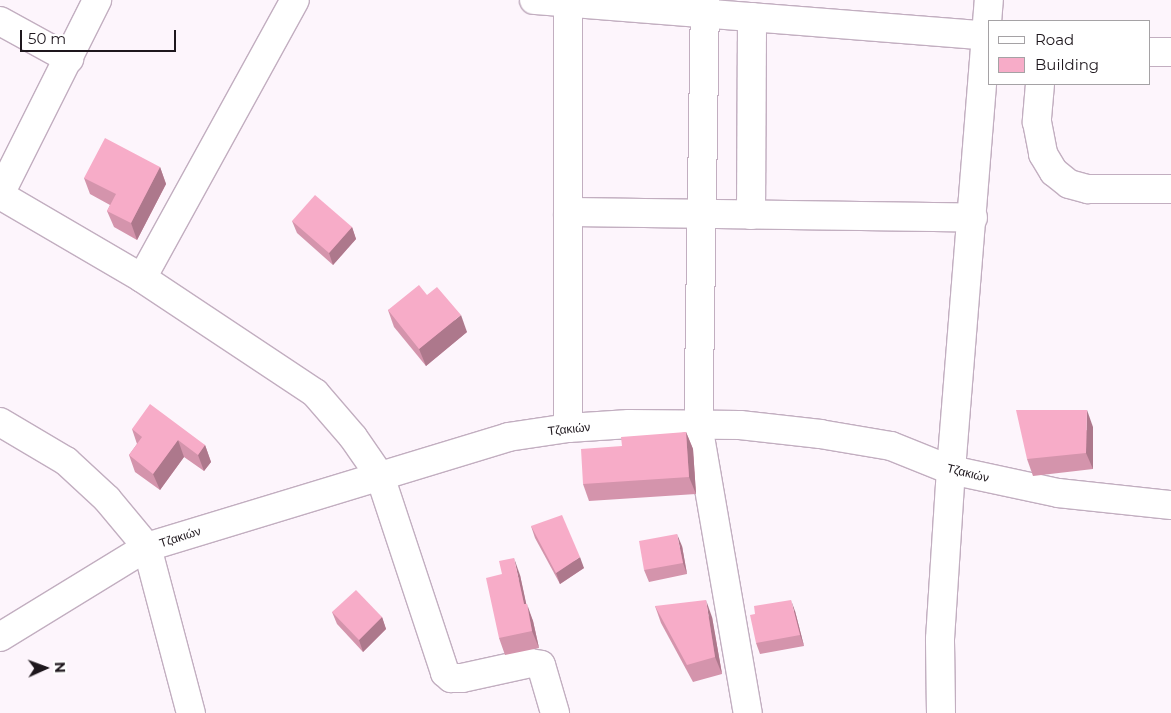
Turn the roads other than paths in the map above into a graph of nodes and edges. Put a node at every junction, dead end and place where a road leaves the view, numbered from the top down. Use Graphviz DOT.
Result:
graph roads {
  1 [pos="97,0"];
  2 [pos="295,0"];
  3 [pos="534,0"];
  4 [pos="989,0"];
  5 [pos="568,2"];
  6 [pos="704,6"];
  7 [pos="752,16"];
  8 [pos="0,21"];
  9 [pos="987,36"];
  10 [pos="1151,52"];
  11 [pos="1171,52"];
  12 [pos="69,59"];
  13 [pos="1040,85"];
  14 [pos="1171,189"];
  15 [pos="0,194"];
  16 [pos="568,212"];
  17 [pos="701,214"];
  18 [pos="751,214"];
  19 [pos="973,218"];
  20 [pos="142,278"];
  21 [pos="0,422"];
  22 [pos="698,425"];
  23 [pos="568,428"];
  24 [pos="951,470"];
  25 [pos="380,476"];
  26 [pos="1171,505"];
  27 [pos="147,547"];
  28 [pos="0,637"];
  29 [pos="191,713"];
  30 [pos="555,713"];
  31 [pos="748,713"];
  32 [pos="941,713"];
  1 -- 12 [label="street"];
  2 -- 20 [label="street"];
  3 -- 5 [label="street"];
  4 -- 9 [label="street"];
  5 -- 6 [label="street"];
  5 -- 16 [label="street"];
  6 -- 7 [label="street"];
  6 -- 17 [label="street"];
  7 -- 9 [label="street"];
  7 -- 18 [label="street"];
  8 -- 12 [label="street"];
  9 -- 19 [label="street"];
  10 -- 11 [label="street"];
  12 -- 15 [label="street"];
  13 -- 14 [label="street"];
  15 -- 20 [label="street"];
  16 -- 17 [label="street"];
  16 -- 23 [label="street"];
  17 -- 18 [label="street"];
  17 -- 22 [label="street"];
  18 -- 19 [label="street"];
  19 -- 24 [label="street"];
  20 -- 25 [label="street"];
  21 -- 27 [label="street"];
  22 -- 23 [label="street, Τζακιών"];
  22 -- 24 [label="street, Τζακιών"];
  22 -- 31 [label="street"];
  23 -- 25 [label="street, Τζακιών"];
  24 -- 26 [label="street, Τζακιών"];
  24 -- 32 [label="street"];
  25 -- 27 [label="street, Τζακιών"];
  25 -- 30 [label="street"];
  27 -- 28 [label="street, Τζακιών"];
  27 -- 29 [label="street"];
}
